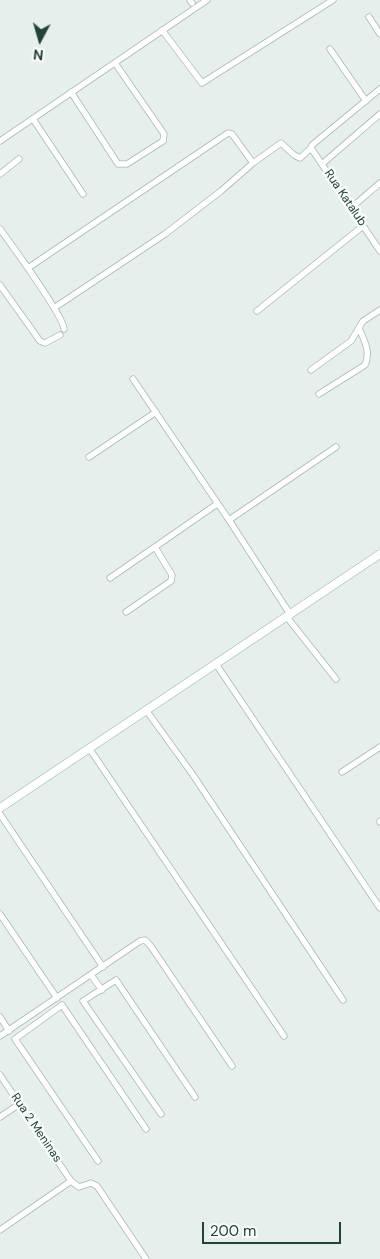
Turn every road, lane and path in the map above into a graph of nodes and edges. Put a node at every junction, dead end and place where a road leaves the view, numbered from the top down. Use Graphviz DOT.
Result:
graph roads {
  1 [pos="207,0"];
  2 [pos="333,0"];
  3 [pos="369,17"];
  4 [pos="162,30"];
  5 [pos="380,34"];
  6 [pos="330,49"];
  7 [pos="115,63"];
  8 [pos="380,89"];
  9 [pos="71,92"];
  10 [pos="366,101"];
  11 [pos="380,114"];
  12 [pos="33,119"];
  13 [pos="0,141"];
  14 [pos="312,147"];
  15 [pos="19,160"];
  16 [pos="253,164"];
  17 [pos="322,164"];
  18 [pos="0,174"];
  19 [pos="380,183"];
  20 [pos="83,194"];
  21 [pos="351,208"];
  22 [pos="363,226"];
  23 [pos="0,229"];
  24 [pos="380,251"];
  25 [pos="28,268"];
  26 [pos="0,285"];
  27 [pos="54,308"];
  28 [pos="380,310"];
  29 [pos="257,311"];
  30 [pos="359,328"];
  31 [pos="64,329"];
  32 [pos="60,335"];
  33 [pos="311,370"];
  34 [pos="133,379"];
  35 [pos="319,394"];
  36 [pos="156,412"];
  37 [pos="336,447"];
  38 [pos="88,457"];
  39 [pos="217,504"];
  40 [pos="229,520"];
  41 [pos="156,547"];
  42 [pos="380,554"];
  43 [pos="110,578"];
  44 [pos="126,612"];
  45 [pos="288,615"];
  46 [pos="216,664"];
  47 [pos="336,679"];
  48 [pos="146,710"];
  49 [pos="380,747"];
  50 [pos="89,748"];
  51 [pos="342,772"];
  52 [pos="0,808"];
  53 [pos="0,814"];
  54 [pos="380,908"];
  55 [pos="0,914"];
  56 [pos="103,967"];
  57 [pos="91,975"];
  58 [pos="102,990"];
  59 [pos="57,998"];
  60 [pos="343,1000"];
  61 [pos="0,1017"];
  62 [pos="12,1029"];
  63 [pos="0,1036"];
  64 [pos="19,1036"];
  65 [pos="284,1036"];
  66 [pos="232,1066"];
  67 [pos="0,1075"];
  68 [pos="195,1098"];
  69 [pos="14,1107"];
  70 [pos="161,1114"];
  71 [pos="0,1116"];
  72 [pos="146,1130"];
  73 [pos="98,1161"];
  74 [pos="71,1182"];
  75 [pos="0,1230"];
  76 [pos="146,1259"];
  1 -- 4 [label="street"];
  2 -- 4 [label="street"];
  3 -- 5 [label="street"];
  4 -- 7 [label="street"];
  6 -- 10 [label="street"];
  7 -- 9 [label="street"];
  7 -- 9 [label="street"];
  8 -- 10 [label="street"];
  9 -- 12 [label="street"];
  10 -- 14 [label="street"];
  11 -- 17 [label="street"];
  12 -- 13 [label="street"];
  12 -- 20 [label="street"];
  14 -- 16 [label="street"];
  14 -- 17 [label="street, Rua Katalub"];
  15 -- 18 [label="street"];
  16 -- 25 [label="street"];
  16 -- 27 [label="street"];
  17 -- 21 [label="street, Rua Katalub"];
  19 -- 21 [label="street"];
  21 -- 22 [label="street, Rua Katalub"];
  22 -- 24 [label="street, Rua Katalub"];
  22 -- 29 [label="street"];
  23 -- 25 [label="street"];
  25 -- 27 [label="street"];
  26 -- 32 [label="street"];
  27 -- 31 [label="street"];
  28 -- 30 [label="street"];
  30 -- 33 [label="street"];
  30 -- 35 [label="street"];
  34 -- 36 [label="street"];
  36 -- 38 [label="street"];
  36 -- 39 [label="street"];
  37 -- 40 [label="street"];
  39 -- 40 [label="street"];
  39 -- 41 [label="street"];
  40 -- 45 [label="street"];
  41 -- 43 [label="street"];
  41 -- 44 [label="street"];
  42 -- 45 [label="main road"];
  45 -- 46 [label="main road"];
  45 -- 47 [label="street"];
  46 -- 48 [label="main road"];
  46 -- 54 [label="street"];
  48 -- 50 [label="main road"];
  48 -- 60 [label="street"];
  49 -- 51 [label="street"];
  50 -- 52 [label="main road"];
  50 -- 65 [label="street"];
  53 -- 56 [label="street"];
  55 -- 59 [label="street"];
  56 -- 57 [label="street"];
  56 -- 66 [label="street"];
  57 -- 58 [label="street"];
  57 -- 59 [label="street"];
  58 -- 68 [label="street"];
  58 -- 70 [label="street"];
  59 -- 62 [label="street"];
  61 -- 62 [label="street"];
  62 -- 63 [label="street"];
  62 -- 64 [label="street"];
  64 -- 72 [label="street"];
  64 -- 73 [label="street"];
  67 -- 74 [label="street, Rua 2 Meninas"];
  69 -- 71 [label="street"];
  74 -- 75 [label="street"];
  74 -- 76 [label="street"];
}
